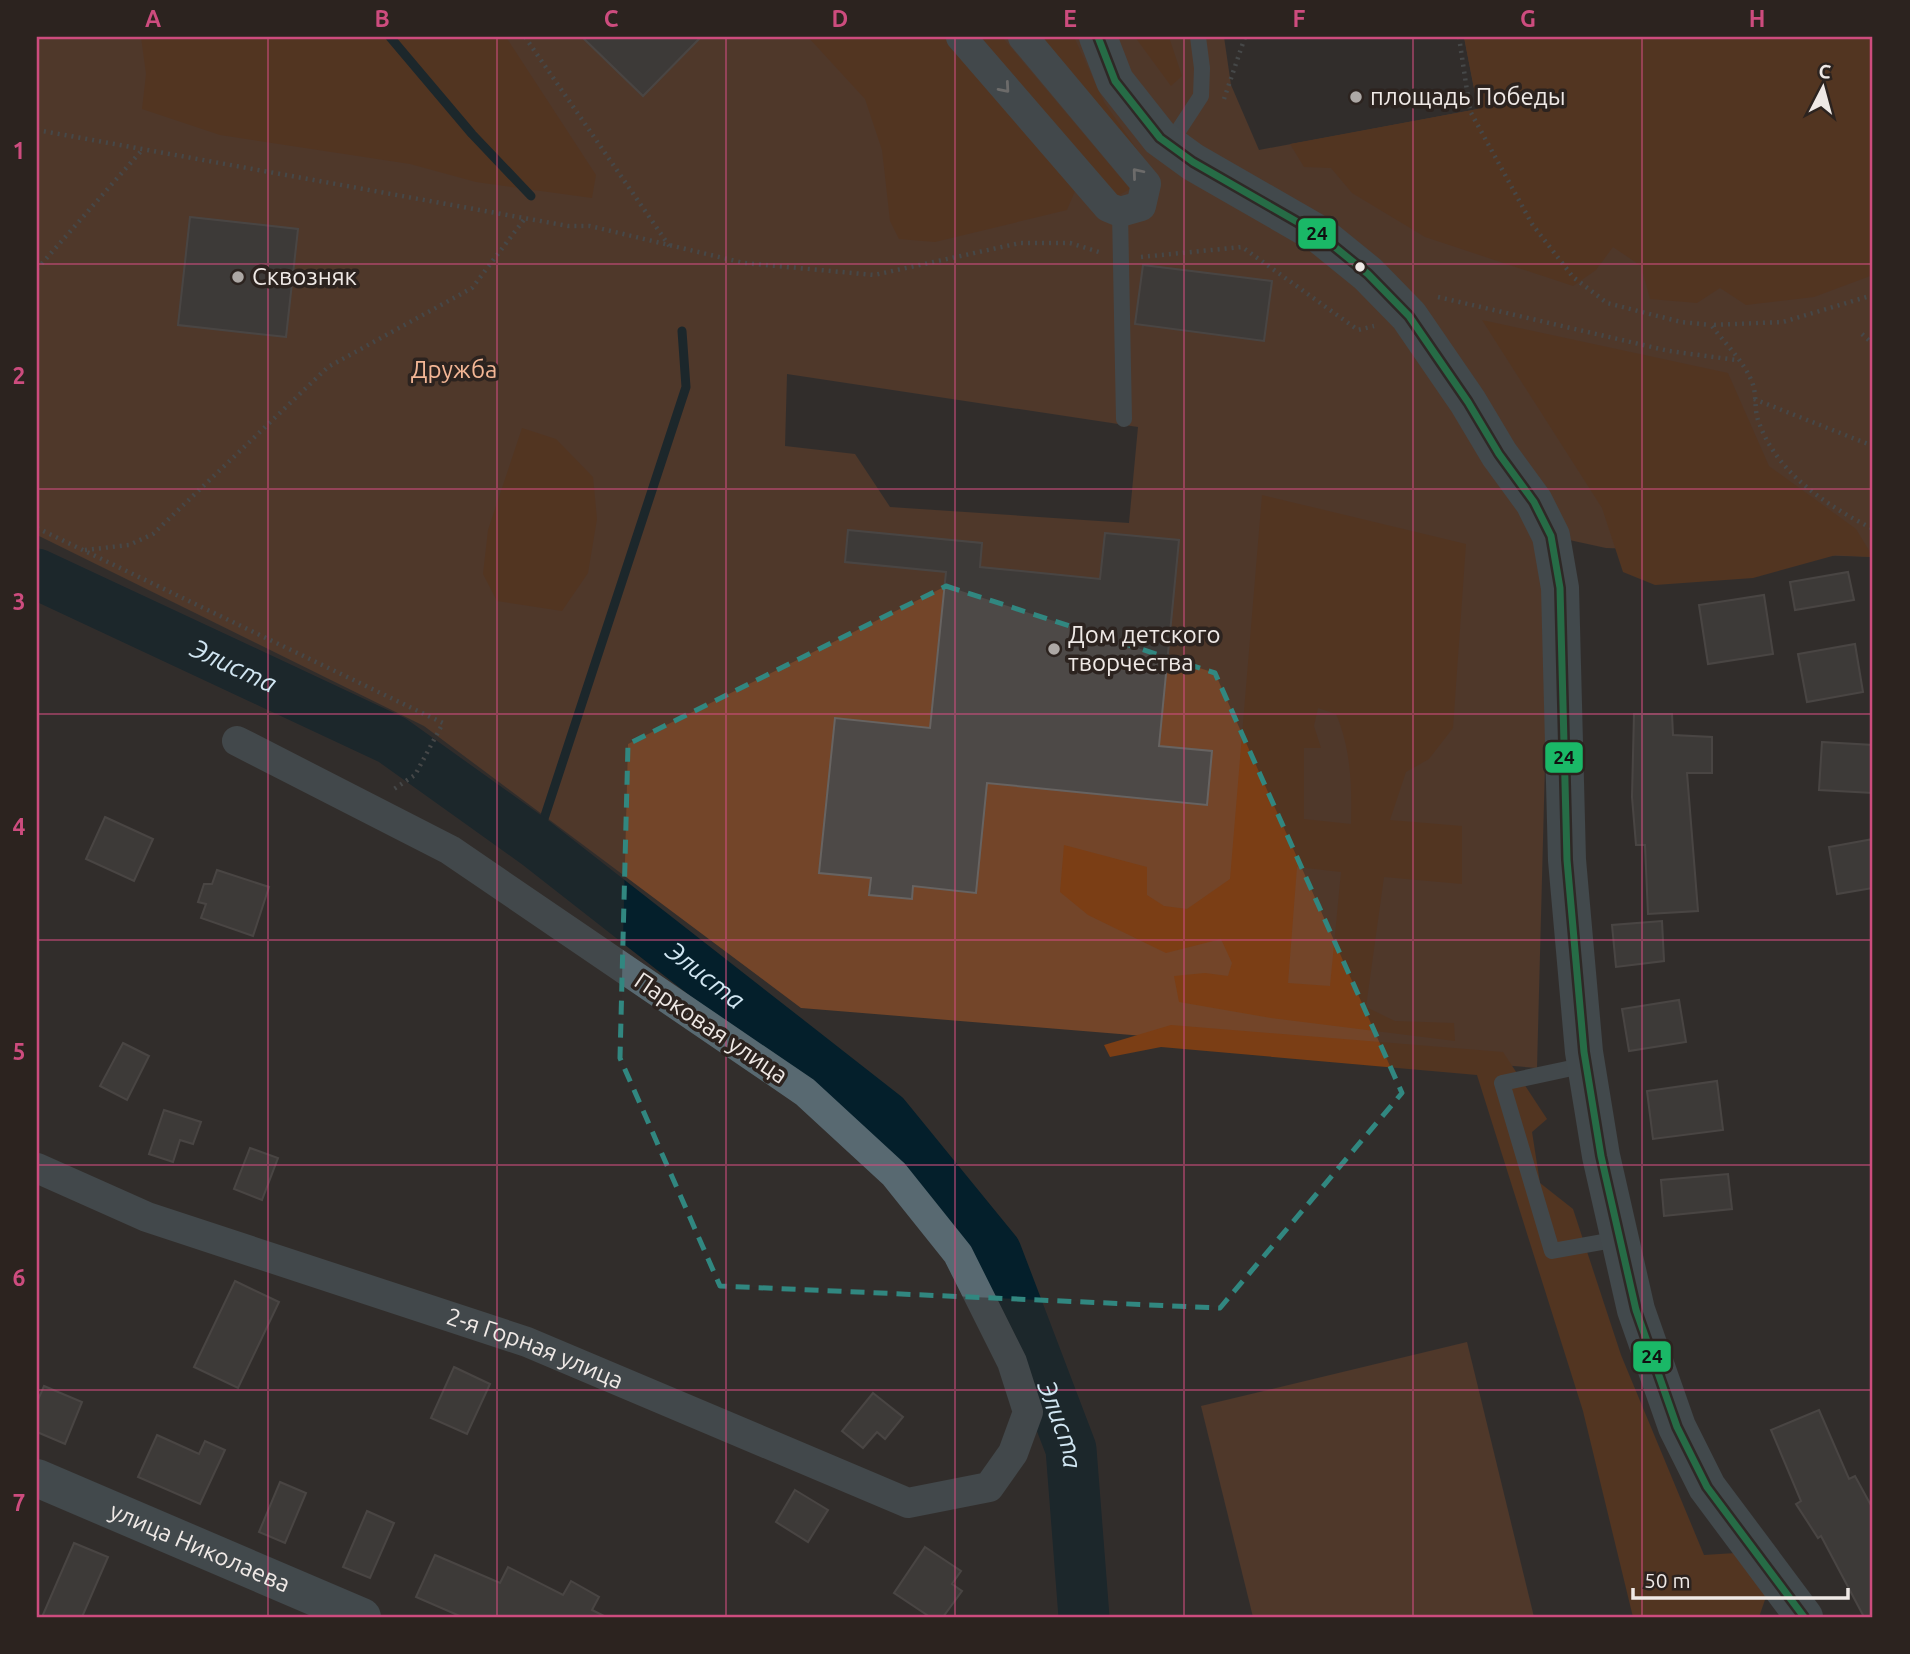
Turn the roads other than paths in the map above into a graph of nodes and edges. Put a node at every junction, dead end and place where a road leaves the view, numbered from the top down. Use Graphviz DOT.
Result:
graph roads {
  1 [pos="961,37"];
  2 [pos="1023,37"];
  3 [pos="1098,37"];
  4 [pos="1198,37"];
  5 [pos="1169,145"];
  6 [pos="1121,212"];
  7 [pos="1124,419"];
  8 [pos="237,741"];
  9 [pos="1586,1065"];
  10 [pos="37,1168"];
  11 [pos="1620,1239"];
  12 [pos="1013,1452"];
  13 [pos="37,1478"];
  14 [pos="362,1617"];
  15 [pos="1804,1617"];
  1 -- 6 [label="street, one-way"];
  6 -- 2 [label="street, one-way"];
  3 -- 5 [label="main road"];
  4 -- 5 [label="lane"];
  5 -- 9 [label="main road"];
  6 -- 7 [label="lane"];
  8 -- 12 [label="street, Парковая улица"];
  9 -- 11 [label="main road"];
  9 -- 11 [label="lane"];
  10 -- 12 [label="street, 2-я Горная улица"];
  11 -- 15 [label="main road"];
  13 -- 14 [label="main road, улица Николаева"];
}
